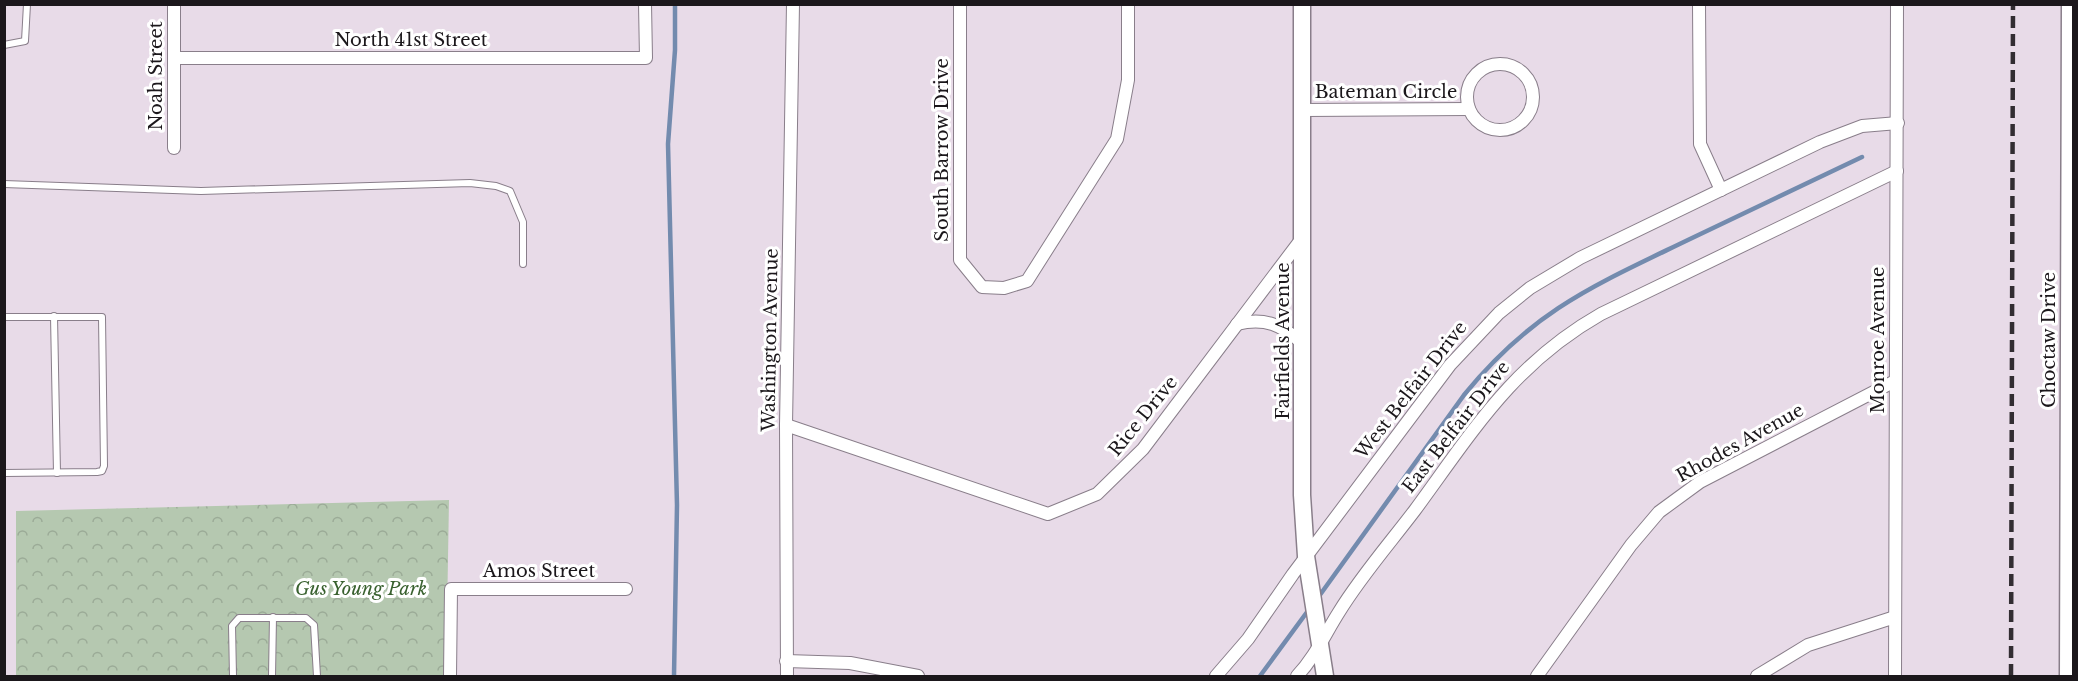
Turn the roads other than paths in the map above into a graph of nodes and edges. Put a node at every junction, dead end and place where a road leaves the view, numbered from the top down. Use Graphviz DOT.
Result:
graph roads {
  1 [pos="27,4"];
  2 [pos="174,4"];
  3 [pos="645,4"];
  4 [pos="794,4"];
  5 [pos="960,4"];
  6 [pos="1128,4"];
  7 [pos="1302,4"];
  8 [pos="1699,4"];
  9 [pos="1897,4"];
  10 [pos="2070,4"];
  11 [pos="2072,22"];
  12 [pos="4,45"];
  13 [pos="176,58"];
  14 [pos="1469,109"];
  15 [pos="1303,110"];
  16 [pos="1898,123"];
  17 [pos="174,148"];
  18 [pos="1897,171"];
  19 [pos="2071,176"];
  20 [pos="4,184"];
  21 [pos="1721,189"];
  22 [pos="1303,237"];
  23 [pos="523,264"];
  24 [pos="54,316"];
  25 [pos="4,317"];
  26 [pos="1237,324"];
  27 [pos="1302,343"];
  28 [pos="2071,344"];
  29 [pos="1895,381"];
  30 [pos="786,425"];
  31 [pos="2071,471"];
  32 [pos="4,473"];
  33 [pos="57,473"];
  34 [pos="2071,539"];
  35 [pos="1307,563"];
  36 [pos="2071,574"];
  37 [pos="626,589"];
  38 [pos="273,617"];
  39 [pos="1895,617"];
  40 [pos="1321,645"];
  41 [pos="786,661"];
  42 [pos="233,676"];
  43 [pos="272,676"];
  44 [pos="317,676"];
  45 [pos="450,676"];
  46 [pos="787,676"];
  47 [pos="918,676"];
  48 [pos="1216,676"];
  49 [pos="1297,676"];
  50 [pos="1325,676"];
  51 [pos="1537,676"];
  52 [pos="1757,676"];
  53 [pos="1895,676"];
  54 [pos="2068,676"];
  1 -- 12 [label="lane"];
  2 -- 13 [label="street, Noah Street"];
  3 -- 13 [label="street, North 41st Street"];
  4 -- 30 [label="street, Washington Avenue"];
  5 -- 6 [label="street, South Barrow Drive"];
  7 -- 15 [label="main road, Fairfields Avenue"];
  8 -- 21 [label="street"];
  9 -- 16 [label="street, Monroe Avenue"];
  10 -- 11 [label="main road, Choctaw Drive"];
  11 -- 19 [label="main road, Choctaw Drive"];
  13 -- 17 [label="street, Noah Street"];
  14 -- 14 [label="street"];
  14 -- 15 [label="street, Bateman Circle"];
  15 -- 22 [label="main road, Fairfields Avenue"];
  16 -- 18 [label="street, Monroe Avenue"];
  16 -- 21 [label="street, West Belfair Drive"];
  18 -- 29 [label="street, Monroe Avenue"];
  18 -- 40 [label="street, East Belfair Drive"];
  19 -- 28 [label="main road, Choctaw Drive"];
  20 -- 23 [label="lane"];
  21 -- 35 [label="street, West Belfair Drive"];
  22 -- 26 [label="street, Rice Drive"];
  22 -- 27 [label="main road, Fairfields Avenue"];
  24 -- 25 [label="lane"];
  24 -- 33 [label="lane"];
  24 -- 33 [label="lane"];
  26 -- 27 [label="street"];
  26 -- 30 [label="street, Rice Drive"];
  27 -- 35 [label="main road, Fairfields Avenue"];
  28 -- 31 [label="main road, Choctaw Drive"];
  29 -- 39 [label="street, Monroe Avenue"];
  29 -- 51 [label="street, Rhodes Avenue"];
  30 -- 41 [label="street, Washington Avenue"];
  31 -- 34 [label="main road, Choctaw Drive"];
  32 -- 33 [label="lane"];
  34 -- 36 [label="main road, Choctaw Drive"];
  35 -- 40 [label="main road, Fairfields Avenue"];
  35 -- 48 [label="street, West Belfair Drive"];
  36 -- 54 [label="main road, Choctaw Drive"];
  37 -- 45 [label="street, Amos Street"];
  38 -- 42 [label="lane"];
  38 -- 43 [label="lane"];
  38 -- 44 [label="lane"];
  39 -- 52 [label="street"];
  39 -- 53 [label="street, Monroe Avenue"];
  40 -- 49 [label="street, East Belfair Drive"];
  40 -- 50 [label="main road, Fairfields Avenue"];
  41 -- 46 [label="street, Washington Avenue"];
  41 -- 47 [label="street"];
}
